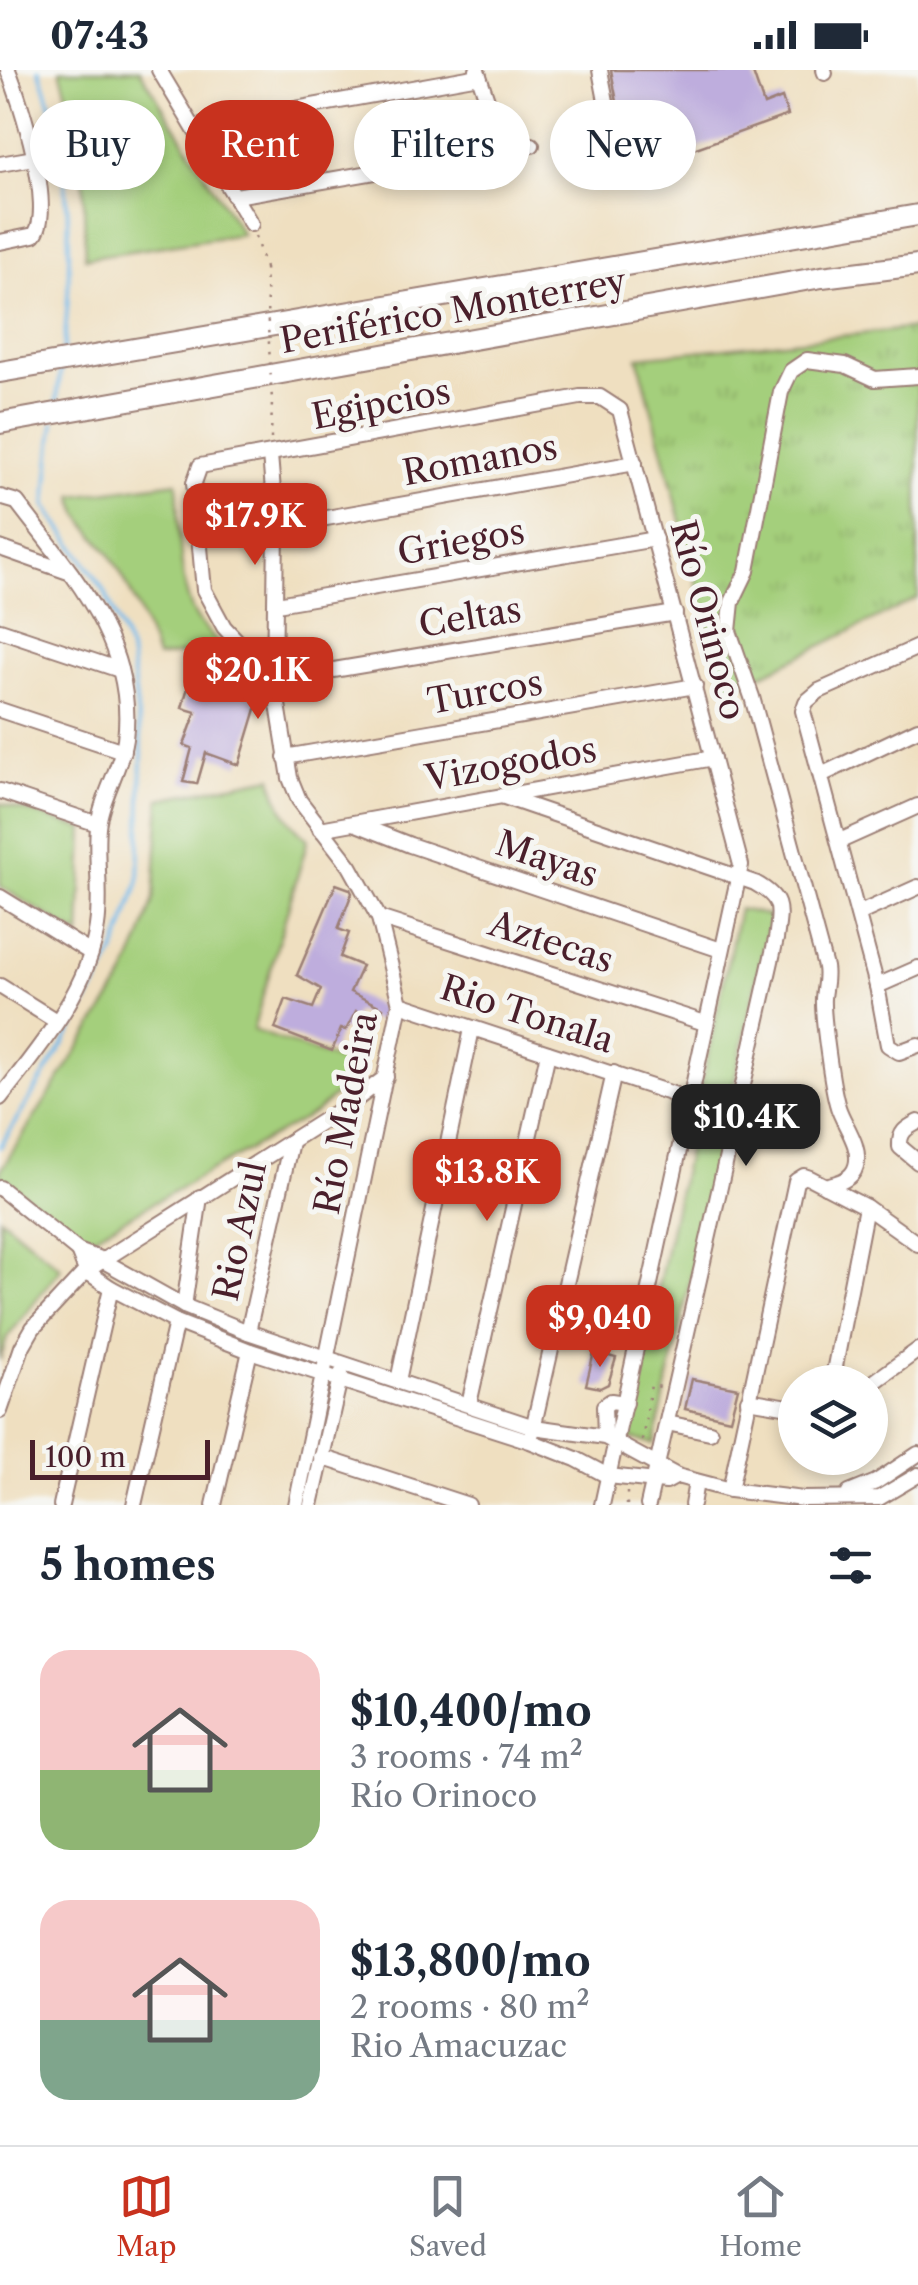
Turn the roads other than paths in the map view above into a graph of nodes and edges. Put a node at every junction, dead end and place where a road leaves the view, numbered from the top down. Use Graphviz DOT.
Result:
graph roads {
  1 [pos="160,70"];
  2 [pos="600,70"];
  3 [pos="478,73"];
  4 [pos="7,79"];
  5 [pos="334,100"];
  6 [pos="487,100"];
  7 [pos="606,100"];
  8 [pos="185,111"];
  9 [pos="30,146"];
  10 [pos="30,159"];
  11 [pos="0,164"];
  12 [pos="354,176"];
  13 [pos="38,190"];
  14 [pos="232,190"];
  15 [pos="236,196"];
  16 [pos="918,215"];
  17 [pos="251,224"];
  18 [pos="0,242"];
  19 [pos="918,265"];
  20 [pos="0,372"];
  21 [pos="918,376"];
  22 [pos="592,396"];
  23 [pos="0,423"];
  24 [pos="270,456"];
  25 [pos="635,464"];
  26 [pos="0,497"];
  27 [pos="276,526"];
  28 [pos="654,539"];
  29 [pos="0,548"];
  30 [pos="72,574"];
  31 [pos="277,604"];
  32 [pos="676,613"];
  33 [pos="0,630"];
  34 [pos="918,647"];
  35 [pos="120,670"];
  36 [pos="274,680"];
  37 [pos="695,686"];
  38 [pos="0,710"];
  39 [pos="918,729"];
  40 [pos="122,751"];
  41 [pos="285,757"];
  42 [pos="713,758"];
  43 [pos="821,775"];
  44 [pos="0,790"];
  45 [pos="504,798"];
  46 [pos="918,806"];
  47 [pos="354,823"];
  48 [pos="98,824"];
  49 [pos="320,828"];
  50 [pos="840,841"];
  51 [pos="738,876"];
  52 [pos="918,886"];
  53 [pos="0,897"];
  54 [pos="858,914"];
  55 [pos="380,918"];
  56 [pos="721,950"];
  57 [pos="91,953"];
  58 [pos="918,968"];
  59 [pos="0,986"];
  60 [pos="877,986"];
  61 [pos="400,1004"];
  62 [pos="56,1021"];
  63 [pos="705,1023"];
  64 [pos="472,1029"];
  65 [pos="918,1045"];
  66 [pos="548,1054"];
  67 [pos="614,1073"];
  68 [pos="386,1077"];
  69 [pos="6,1078"];
  70 [pos="0,1098"];
  71 [pos="692,1100"];
  72 [pos="918,1122"];
  73 [pos="291,1142"];
  74 [pos="918,1162"];
  75 [pos="825,1186"];
  76 [pos="0,1188"];
  77 [pos="200,1197"];
  78 [pos="866,1208"];
  79 [pos="918,1244"];
  80 [pos="78,1251"];
  81 [pos="100,1259"];
  82 [pos="86,1271"];
  83 [pos="111,1288"];
  84 [pos="184,1306"];
  85 [pos="176,1322"];
  86 [pos="248,1332"];
  87 [pos="918,1350"];
  88 [pos="250,1351"];
  89 [pos="835,1365"];
  90 [pos="324,1366"];
  91 [pos="341,1372"];
  92 [pos="888,1372"];
  93 [pos="398,1382"];
  94 [pos="748,1400"];
  95 [pos="469,1404"];
  96 [pos="778,1405"];
  97 [pos="0,1411"];
  98 [pos="666,1422"];
  99 [pos="710,1432"];
  100 [pos="532,1434"];
  101 [pos="611,1439"];
  102 [pos="918,1454"];
  103 [pos="322,1457"];
  104 [pos="655,1463"];
  105 [pos="918,1475"];
  106 [pos="608,1476"];
  107 [pos="678,1476"];
  108 [pos="652,1481"];
  109 [pos="696,1482"];
  110 [pos="307,1487"];
  111 [pos="730,1490"];
  112 [pos="878,1495"];
  113 [pos="799,1502"];
  114 [pos="61,1505"];
  115 [pos="134,1505"];
  116 [pos="214,1505"];
  117 [pos="296,1505"];
  118 [pos="311,1505"];
  119 [pos="468,1505"];
  120 [pos="602,1505"];
  121 [pos="648,1505"];
  122 [pos="692,1505"];
  1 -- 8 [label="street"];
  2 -- 7 [label="street"];
  3 -- 5 [label="street"];
  3 -- 6 [label="street"];
  4 -- 9 [label="street"];
  10 -- 11 [label="street"];
  12 -- 15 [label="street"];
  13 -- 18 [label="street"];
  14 -- 15 [label="street"];
  15 -- 17 [label="street"];
  16 -- 20 [label="highway, Periférico Monterrey"];
  19 -- 23 [label="highway, Periférico Monterrey"];
  21 -- 75 [label="street"];
  22 -- 24 [label="street, Egipcios"];
  22 -- 25 [label="street, Río Orinoco"];
  24 -- 27 [label="street, Río Madeira"];
  24 -- 36 [label="street, Egipcios"];
  25 -- 27 [label="street, Romanos"];
  25 -- 28 [label="street, Río Orinoco"];
  26 -- 30 [label="street"];
  27 -- 31 [label="street, Río Madeira"];
  28 -- 31 [label="street, Griegos"];
  28 -- 32 [label="street, Río Orinoco"];
  29 -- 30 [label="street"];
  30 -- 35 [label="street"];
  31 -- 36 [label="street, Río Madeira"];
  32 -- 36 [label="street, Celtas"];
  32 -- 37 [label="street, Río Orinoco"];
  33 -- 35 [label="street"];
  34 -- 43 [label="street"];
  35 -- 40 [label="street"];
  36 -- 41 [label="street, Río Madeira"];
  37 -- 41 [label="street, Turcos"];
  37 -- 42 [label="street, Río Orinoco"];
  38 -- 40 [label="street"];
  39 -- 43 [label="street"];
  40 -- 48 [label="street"];
  41 -- 49 [label="street, Río Madeira"];
  42 -- 45 [label="street, Vizogodos"];
  42 -- 51 [label="street, Río Orinoco"];
  43 -- 50 [label="street"];
  44 -- 48 [label="street"];
  45 -- 47 [label="street, Vizogodos"];
  45 -- 51 [label="street"];
  46 -- 50 [label="street"];
  47 -- 49 [label="street, Vizogodos"];
  47 -- 56 [label="street, Mayas"];
  48 -- 57 [label="street"];
  49 -- 55 [label="street, Río Madeira"];
  50 -- 54 [label="street"];
  51 -- 56 [label="street, Río Orinoco"];
  51 -- 98 [label="street"];
  52 -- 54 [label="street"];
  53 -- 57 [label="street"];
  54 -- 60 [label="street"];
  55 -- 61 [label="street, Río Madeira"];
  55 -- 63 [label="street, Aztecas"];
  56 -- 63 [label="street, Río Orinoco"];
  57 -- 62 [label="street"];
  58 -- 60 [label="street"];
  59 -- 62 [label="street"];
  60 -- 65 [label="street"];
  61 -- 64 [label="street, Rio Tonala"];
  61 -- 68 [label="street, Río Madeira"];
  62 -- 69 [label="street"];
  63 -- 71 [label="street, Río Orinoco"];
  64 -- 66 [label="street, Rio Tonala"];
  64 -- 93 [label="street"];
  66 -- 67 [label="street, Rio Tonala"];
  66 -- 95 [label="street"];
  67 -- 71 [label="street, Rio Tonala"];
  67 -- 100 [label="street"];
  68 -- 73 [label="street"];
  68 -- 90 [label="street, Río Madeira"];
  69 -- 70 [label="street"];
  71 -- 101 [label="street, Río Orinoco"];
  72 -- 74 [label="street"];
  73 -- 77 [label="street"];
  73 -- 86 [label="street, Rio Azul"];
  75 -- 78 [label="street"];
  75 -- 94 [label="street"];
  76 -- 80 [label="street"];
  77 -- 81 [label="street"];
  77 -- 84 [label="street"];
  78 -- 79 [label="street"];
  78 -- 89 [label="street"];
  80 -- 81 [label="street"];
  80 -- 82 [label="street"];
  81 -- 82 [label="street"];
  81 -- 84 [label="street"];
  82 -- 83 [label="street"];
  82 -- 97 [label="street"];
  83 -- 85 [label="street"];
  83 -- 114 [label="street"];
  84 -- 86 [label="street"];
  85 -- 88 [label="street"];
  85 -- 115 [label="street"];
  86 -- 90 [label="street"];
  87 -- 92 [label="street"];
  88 -- 90 [label="street"];
  88 -- 116 [label="street, Rio Azul"];
  90 -- 91 [label="street"];
  90 -- 110 [label="street, Río Madeira"];
  91 -- 93 [label="street"];
  91 -- 100 [label="street"];
  91 -- 103 [label="street, Río Madeira"];
  93 -- 95 [label="street"];
  94 -- 96 [label="street"];
  94 -- 111 [label="street"];
  95 -- 100 [label="street"];
  98 -- 99 [label="street"];
  98 -- 104 [label="street"];
  100 -- 101 [label="street"];
  100 -- 106 [label="street"];
  101 -- 104 [label="street"];
  101 -- 106 [label="street, Río Orinoco"];
  102 -- 112 [label="street"];
  103 -- 110 [label="street, Río Madeira"];
  103 -- 119 [label="street"];
  104 -- 107 [label="street"];
  104 -- 108 [label="street"];
  105 -- 112 [label="street"];
  106 -- 108 [label="street"];
  106 -- 120 [label="street, Río Orinoco"];
  107 -- 108 [label="street"];
  107 -- 109 [label="street"];
  108 -- 121 [label="street"];
  109 -- 111 [label="street"];
  109 -- 122 [label="street"];
  110 -- 117 [label="street, Río Madeira"];
  110 -- 118 [label="street, Río Madeira"];
  111 -- 113 [label="street"];
  112 -- 113 [label="street"];
}
